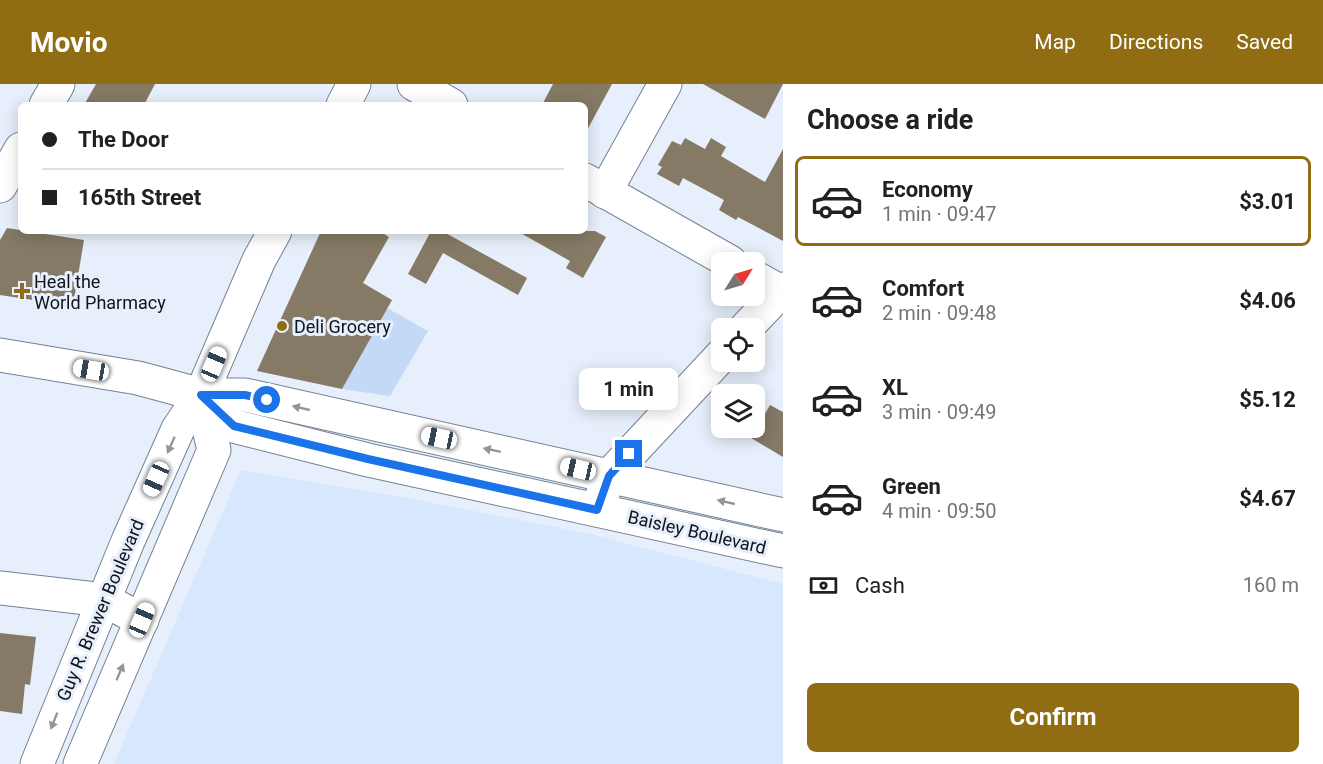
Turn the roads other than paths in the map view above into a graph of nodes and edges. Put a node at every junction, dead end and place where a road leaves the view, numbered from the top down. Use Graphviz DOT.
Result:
graph roads {
  1 [pos="58,84"];
  2 [pos="354,84"];
  3 [pos="414,84"];
  4 [pos="665,84"];
  5 [pos="48,102"];
  6 [pos="345,102"];
  7 [pos="446,102"];
  8 [pos="18,154"];
  9 [pos="0,186"];
  10 [pos="595,186"];
  11 [pos="273,234"];
  12 [pos="712,252"];
  13 [pos="773,286"];
  14 [pos="752,318"];
  15 [pos="0,355"];
  16 [pos="711,367"];
  17 [pos="201,395"];
  18 [pos="609,476"];
  19 [pos="597,510"];
  20 [pos="783,514"];
  21 [pos="783,551"];
  22 [pos="0,588"];
  23 [pos="104,600"];
  24 [pos="142,620"];
  25 [pos="37,764"];
  26 [pos="80,764"];
  1 -- 5 [label="main road"];
  2 -- 6 [label="main road"];
  3 -- 7 [label="main road"];
  4 -- 10 [label="main road"];
  8 -- 9 [label="main road"];
  10 -- 12 [label="main road"];
  11 -- 17 [label="main road, Guy R. Brewer Boulevard"];
  13 -- 14 [label="main road"];
  15 -- 17 [label="main road, Baisley Boulevard"];
  16 -- 18 [label="main road"];
  18 -- 17 [label="main road, Baisley Boulevard, one-way"];
  17 -- 19 [label="main road, Baisley Boulevard"];
  17 -- 23 [label="main road, Guy R. Brewer Boulevard, one-way"];
  17 -- 24 [label="main road"];
  18 -- 19 [label="main road"];
  20 -- 18 [label="main road, Baisley Boulevard, one-way"];
  19 -- 21 [label="main road, Baisley Boulevard"];
  22 -- 23 [label="main road"];
  23 -- 24 [label="main road"];
  23 -- 25 [label="main road, Guy R. Brewer Boulevard, one-way"];
  26 -- 24 [label="main road, one-way"];
}
